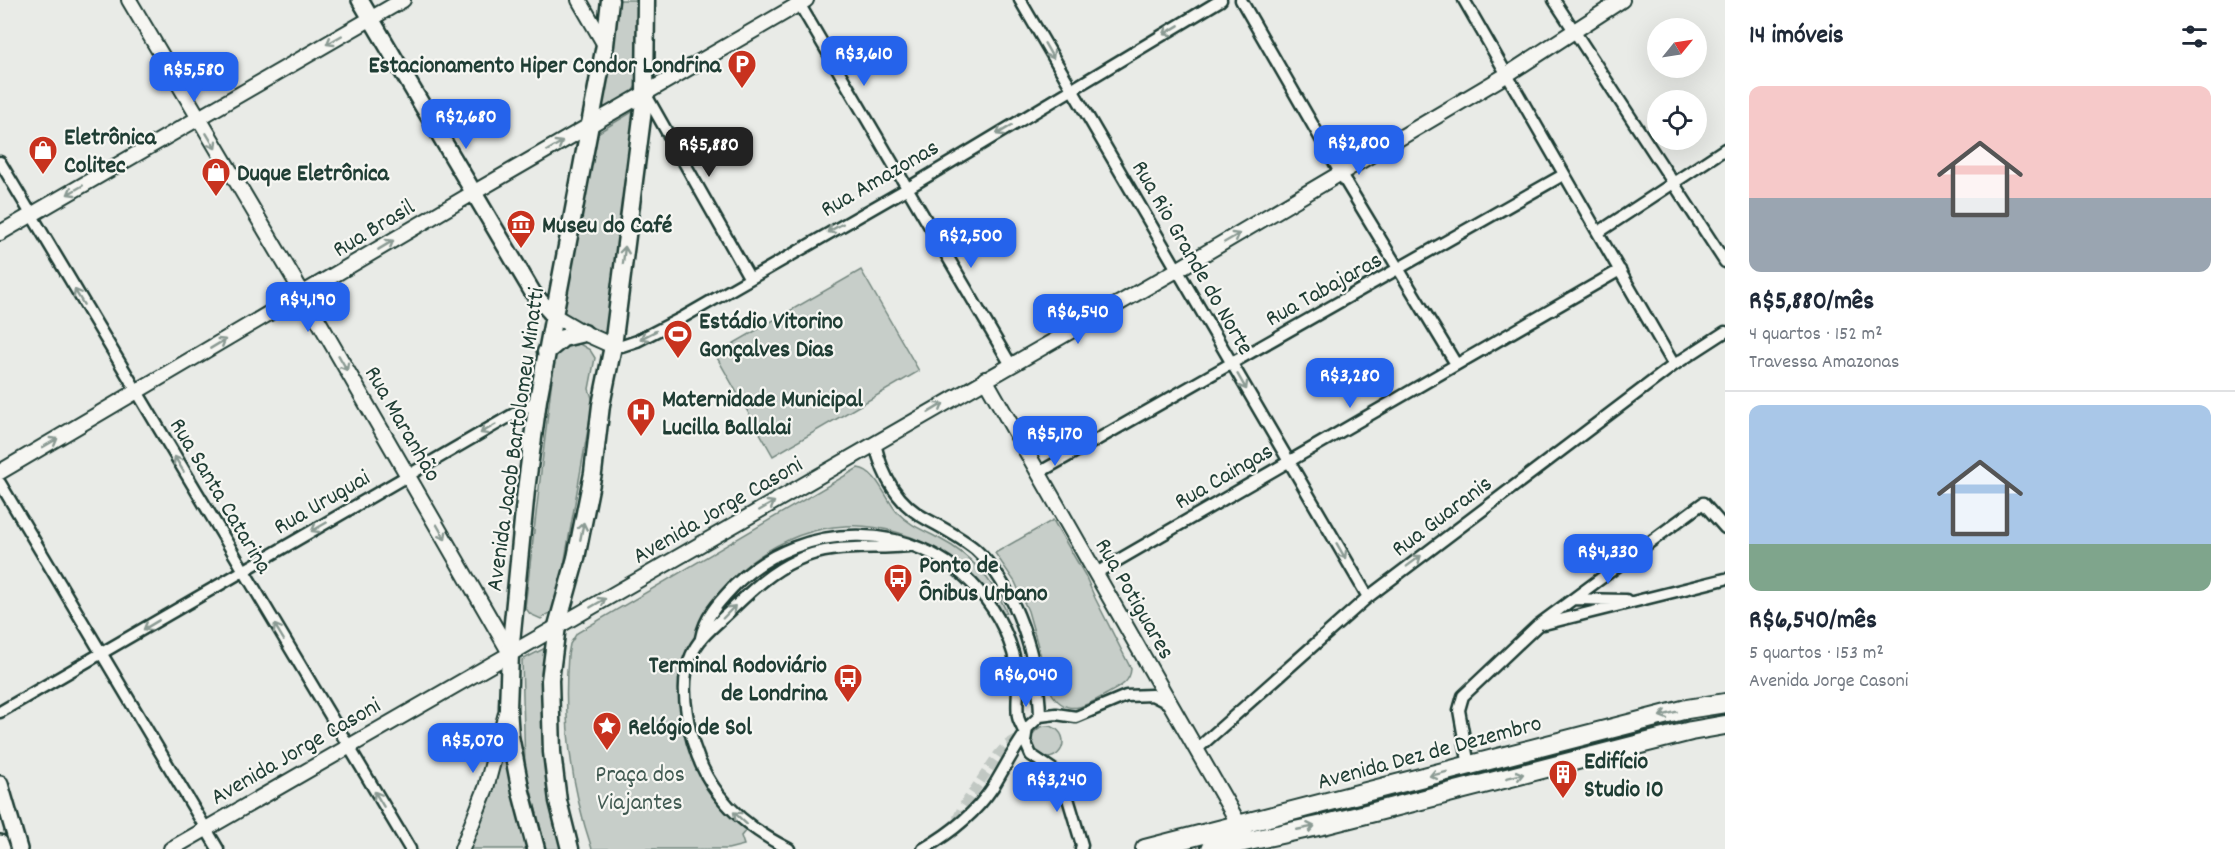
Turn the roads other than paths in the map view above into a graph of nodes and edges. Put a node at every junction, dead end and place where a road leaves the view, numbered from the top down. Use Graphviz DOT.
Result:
graph roads {
  1 [pos="129,0"];
  2 [pos="360,0"];
  3 [pos="403,0"];
  4 [pos="579,0"];
  5 [pos="610,0"];
  6 [pos="646,0"];
  7 [pos="1020,0"];
  8 [pos="1221,0"];
  9 [pos="1241,0"];
  10 [pos="1464,0"];
  11 [pos="1554,0"];
  12 [pos="1622,0"];
  13 [pos="801,1"];
  14 [pos="370,19"];
  15 [pos="1574,32"];
  16 [pos="605,45"];
  17 [pos="1508,74"];
  18 [pos="1071,89"];
  19 [pos="645,94"];
  20 [pos="198,119"];
  21 [pos="590,126"];
  22 [pos="1725,149"];
  23 [pos="0,162"];
  24 [pos="1341,174"];
  25 [pos="1563,175"];
  26 [pos="1674,183"];
  27 [pos="908,188"];
  28 [pos="472,193"];
  29 [pos="31,215"];
  30 [pos="1599,232"];
  31 [pos="0,233"];
  32 [pos="1725,262"];
  33 [pos="1177,270"];
  34 [pos="1399,270"];
  35 [pos="1620,270"];
  36 [pos="749,277"];
  37 [pos="303,294"];
  38 [pos="553,315"];
  39 [pos="1725,332"];
  40 [pos="584,333"];
  41 [pos="613,346"];
  42 [pos="546,352"];
  43 [pos="1231,363"];
  44 [pos="1456,364"];
  45 [pos="1011,365"];
  46 [pos="1674,365"];
  47 [pos="985,379"];
  48 [pos="136,392"];
  49 [pos="538,399"];
  50 [pos="875,444"];
  51 [pos="1288,462"];
  52 [pos="0,472"];
  53 [pos="1040,472"];
  54 [pos="408,475"];
  55 [pos="0,483"];
  56 [pos="1723,523"];
  57 [pos="243,571"];
  58 [pos="1096,573"];
  59 [pos="1725,579"];
  60 [pos="1368,597"];
  61 [pos="1574,599"];
  62 [pos="1641,600"];
  63 [pos="1538,625"];
  64 [pos="557,626"];
  65 [pos="510,653"];
  66 [pos="103,654"];
  67 [pos="1725,703"];
  68 [pos="1171,705"];
  69 [pos="507,708"];
  70 [pos="0,712"];
  71 [pos="1040,716"];
  72 [pos="1725,725"];
  73 [pos="1025,734"];
  74 [pos="347,746"];
  75 [pos="1196,750"];
  76 [pos="1469,766"];
  77 [pos="0,784"];
  78 [pos="5,818"];
  79 [pos="206,828"];
  80 [pos="1248,838"];
  81 [pos="0,843"];
  82 [pos="2,849"];
  83 [pos="19,849"];
  84 [pos="171,849"];
  85 [pos="218,849"];
  86 [pos="410,849"];
  87 [pos="462,849"];
  88 [pos="536,849"];
  89 [pos="570,849"];
  90 [pos="789,849"];
  91 [pos="923,849"];
  92 [pos="1081,849"];
  93 [pos="1145,849"];
  94 [pos="1211,849"];
  1 -- 20 [label="street, Rua Maranhão"];
  2 -- 14 [label="main road"];
  3 -- 14 [label="street"];
  4 -- 16 [label="street"];
  5 -- 16 [label="main road, Avenida Jacob Bartolomeu Minatti"];
  6 -- 19 [label="main road"];
  7 -- 18 [label="street, Rua Rio Grande do Norte, one-way"];
  8 -- 18 [label="street, Rua Amazonas, one-way"];
  9 -- 24 [label="street"];
  10 -- 17 [label="street"];
  11 -- 15 [label="street"];
  12 -- 15 [label="street, Avenida Jorge Casoni"];
  13 -- 19 [label="street, Rua Brasil"];
  13 -- 27 [label="street"];
  14 -- 20 [label="street, one-way"];
  14 -- 28 [label="main road"];
  15 -- 17 [label="street, Avenida Jorge Casoni"];
  15 -- 26 [label="street"];
  16 -- 21 [label="main road, Avenida Jacob Bartolomeu Minatti"];
  17 -- 24 [label="street, Avenida Jorge Casoni"];
  17 -- 25 [label="street"];
  18 -- 27 [label="street, Rua Amazonas, one-way"];
  18 -- 33 [label="street, Rua Rio Grande do Norte"];
  19 -- 21 [label="street, Rua Brasil"];
  19 -- 36 [label="street"];
  41 -- 19 [label="main road, one-way"];
  20 -- 29 [label="street, one-way"];
  20 -- 37 [label="street, Rua Maranhão, one-way"];
  28 -- 21 [label="street, Rua Brasil, one-way"];
  21 -- 38 [label="main road, Avenida Jacob Bartolomeu Minatti"];
  22 -- 26 [label="street"];
  23 -- 29 [label="street, Rua Santa Catarina"];
  33 -- 24 [label="street, Avenida Jorge Casoni, one-way"];
  24 -- 34 [label="street"];
  25 -- 30 [label="street"];
  25 -- 34 [label="street, Rua Tabajaras"];
  26 -- 30 [label="street"];
  26 -- 32 [label="street"];
  27 -- 36 [label="street, Rua Amazonas, one-way"];
  27 -- 45 [label="street"];
  37 -- 28 [label="street, Rua Brasil, one-way"];
  28 -- 38 [label="main road"];
  29 -- 31 [label="street"];
  48 -- 29 [label="street, Rua Santa Catarina, one-way"];
  30 -- 35 [label="street"];
  33 -- 43 [label="street, Rua Rio Grande do Norte"];
  33 -- 45 [label="street, Avenida Jorge Casoni"];
  34 -- 43 [label="street, Rua Tabajaras"];
  34 -- 44 [label="street"];
  35 -- 44 [label="street, Rua Caingas"];
  35 -- 46 [label="street"];
  36 -- 41 [label="street, Rua Amazonas, one-way"];
  48 -- 37 [label="street, Rua Brasil, one-way"];
  37 -- 54 [label="street, Rua Maranhão, one-way"];
  38 -- 40 [label="street"];
  38 -- 42 [label="main road, Avenida Jacob Bartolomeu Minatti"];
  39 -- 46 [label="street, Rua Guaranis"];
  40 -- 41 [label="street"];
  40 -- 42 [label="main road"];
  64 -- 41 [label="main road, one-way"];
  42 -- 49 [label="main road, Avenida Jacob Bartolomeu Minatti"];
  43 -- 51 [label="street, Rua Rio Grande do Norte, one-way"];
  43 -- 53 [label="street, Rua Tabajaras"];
  44 -- 51 [label="street, Rua Caingas"];
  45 -- 47 [label="street, Avenida Jorge Casoni"];
  60 -- 46 [label="street, Rua Guaranis, one-way"];
  50 -- 47 [label="street, Avenida Jorge Casoni, one-way"];
  47 -- 53 [label="street, Rua Potiguares"];
  52 -- 48 [label="street, Rua Brasil, one-way"];
  57 -- 48 [label="street, Rua Santa Catarina, one-way"];
  49 -- 54 [label="street, Rua Uruguai, one-way"];
  49 -- 65 [label="main road, Avenida Jacob Bartolomeu Minatti"];
  64 -- 50 [label="street, Avenida Jorge Casoni, one-way"];
  50 -- 71 [label="street"];
  51 -- 58 [label="street, Rua Caingas"];
  51 -- 60 [label="street, Rua Rio Grande do Norte, one-way"];
  53 -- 58 [label="street, Rua Potiguares"];
  54 -- 57 [label="street, Rua Uruguai, one-way"];
  54 -- 65 [label="street, Rua Maranhão, one-way"];
  55 -- 66 [label="street"];
  56 -- 61 [label="street"];
  57 -- 66 [label="street, Rua Uruguai, one-way"];
  74 -- 57 [label="street, Rua Santa Catarina, one-way"];
  58 -- 68 [label="street, Rua Potiguares"];
  59 -- 62 [label="street"];
  60 -- 75 [label="street, Rua Guaranis"];
  61 -- 62 [label="street"];
  61 -- 63 [label="street"];
  62 -- 63 [label="street"];
  63 -- 76 [label="street"];
  64 -- 65 [label="street, Avenida Jorge Casoni"];
  64 -- 89 [label="main road"];
  65 -- 69 [label="main road, Avenida Jacob Bartolomeu Minatti"];
  65 -- 74 [label="street, Avenida Jorge Casoni"];
  66 -- 70 [label="street, Rua Uruguai"];
  66 -- 79 [label="street"];
  67 -- 76 [label="highway, Avenida Dez de Dezembro, one-way"];
  68 -- 71 [label="street"];
  68 -- 75 [label="street, Rua Potiguares"];
  69 -- 87 [label="street"];
  69 -- 88 [label="main road, Avenida Jacob Bartolomeu Minatti"];
  71 -- 73 [label="street"];
  80 -- 72 [label="highway, Avenida Dez de Dezembro, one-way"];
  90 -- 73 [label="street, one-way"];
  73 -- 91 [label="street"];
  73 -- 92 [label="street"];
  74 -- 79 [label="street, Avenida Jorge Casoni"];
  86 -- 74 [label="street, Rua Santa Catarina, one-way"];
  75 -- 80 [label="street, Rua Potiguares"];
  76 -- 80 [label="highway, Avenida Dez de Dezembro, one-way"];
  77 -- 78 [label="main road"];
  78 -- 83 [label="main road"];
  79 -- 84 [label="street, Avenida Jorge Casoni"];
  79 -- 85 [label="street"];
  80 -- 93 [label="highway, Avenida Dez de Dezembro"];
  80 -- 94 [label="highway, Avenida Dez de Dezembro"];
  81 -- 82 [label="main road"];
}
